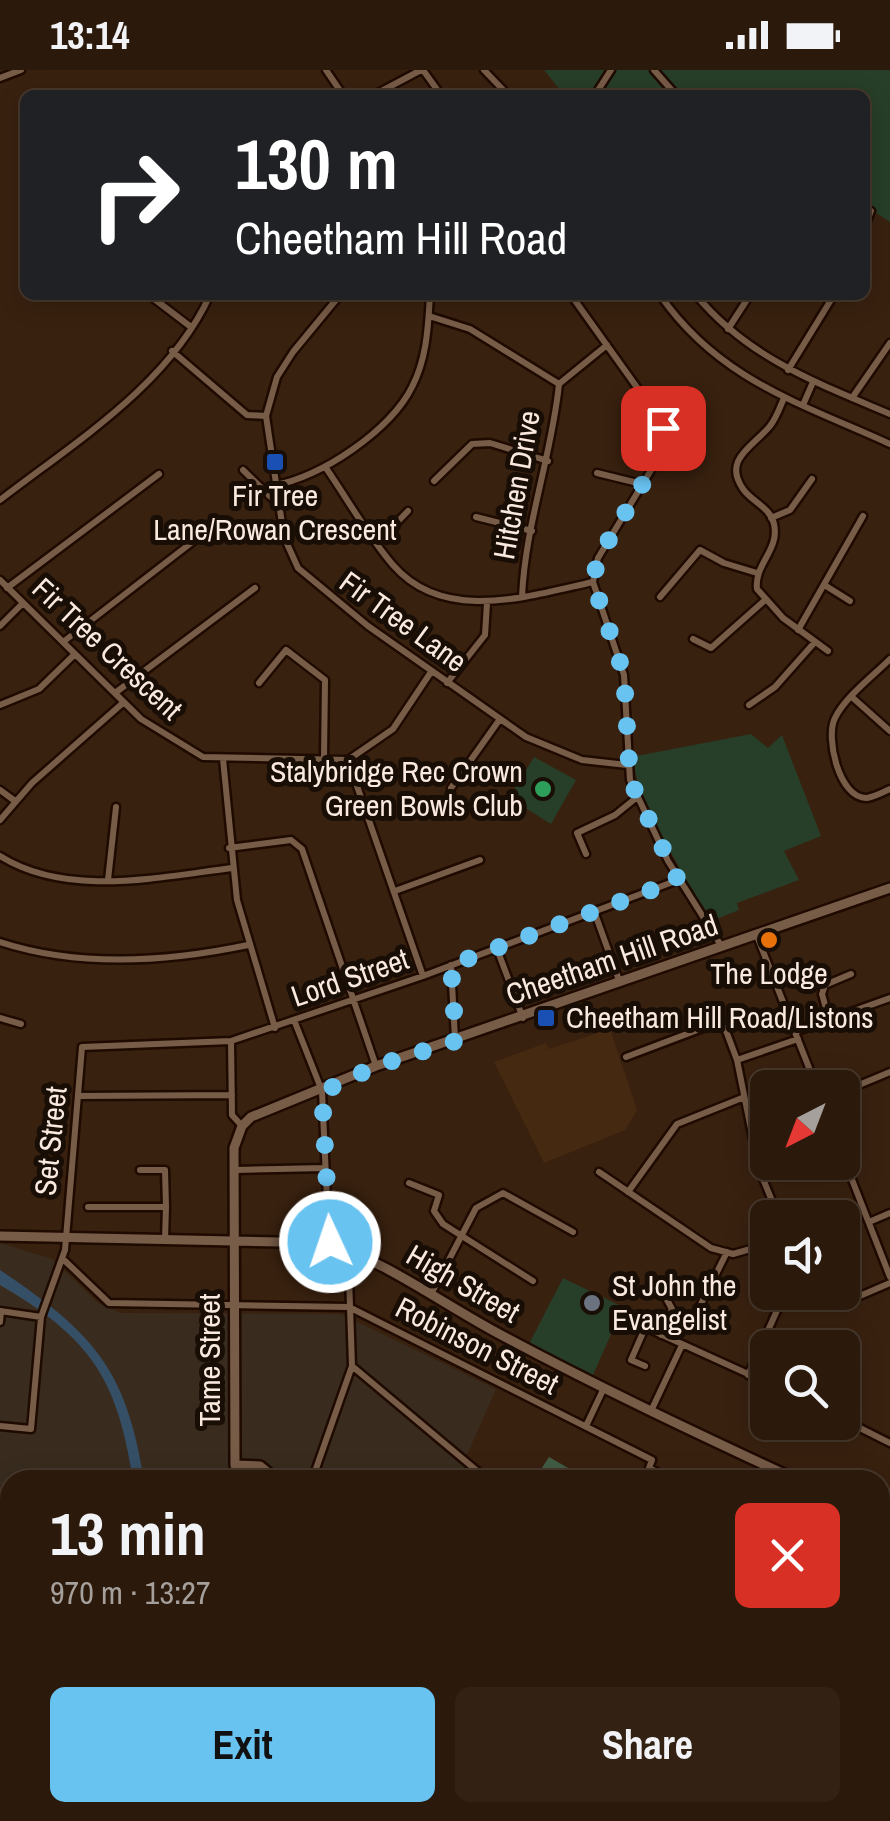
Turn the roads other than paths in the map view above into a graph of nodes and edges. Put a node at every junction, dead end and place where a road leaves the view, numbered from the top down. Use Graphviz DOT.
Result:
graph roads {
  1 [pos="21,70"];
  2 [pos="422,70"];
  3 [pos="484,70"];
  4 [pos="654,70"];
  5 [pos="0,78"];
  6 [pos="384,90"];
  7 [pos="437,90"];
  8 [pos="503,90"];
  9 [pos="672,90"];
  10 [pos="156,300"];
  11 [pos="207,300"];
  12 [pos="336,300"];
  13 [pos="430,300"];
  14 [pos="574,300"];
  15 [pos="664,300"];
  16 [pos="701,300"];
  17 [pos="747,300"];
  18 [pos="831,300"];
  19 [pos="428,316"];
  20 [pos="191,327"];
  21 [pos="728,330"];
  22 [pos="890,343"];
  23 [pos="606,345"];
  24 [pos="172,351"];
  25 [pos="788,370"];
  26 [pos="813,382"];
  27 [pos="559,384"];
  28 [pos="784,398"];
  29 [pos="852,398"];
  30 [pos="803,405"];
  31 [pos="890,414"];
  32 [pos="266,416"];
  33 [pos="890,444"];
  34 [pos="548,461"];
  35 [pos="326,468"];
  36 [pos="243,470"];
  37 [pos="597,473"];
  38 [pos="159,474"];
  39 [pos="812,479"];
  40 [pos="434,481"];
  41 [pos="642,484"];
  42 [pos="275,485"];
  43 [pos="0,500"];
  44 [pos="278,504"];
  45 [pos="408,511"];
  46 [pos="863,516"];
  47 [pos="476,518"];
  48 [pos="771,518"];
  49 [pos="214,526"];
  50 [pos="532,531"];
  51 [pos="378,542"];
  52 [pos="757,573"];
  53 [pos="0,580"];
  54 [pos="593,582"];
  55 [pos="826,586"];
  56 [pos="7,588"];
  57 [pos="255,588"];
  58 [pos="522,597"];
  59 [pos="660,597"];
  60 [pos="764,600"];
  61 [pos="850,600"];
  62 [pos="486,602"];
  63 [pos="23,603"];
  64 [pos="0,626"];
  65 [pos="798,630"];
  66 [pos="694,638"];
  67 [pos="63,642"];
  68 [pos="814,644"];
  69 [pos="828,651"];
  70 [pos="75,654"];
  71 [pos="890,659"];
  72 [pos="432,672"];
  73 [pos="259,683"];
  74 [pos="447,683"];
  75 [pos="115,694"];
  76 [pos="853,698"];
  77 [pos="124,702"];
  78 [pos="0,705"];
  79 [pos="749,705"];
  80 [pos="500,719"];
  81 [pos="890,731"];
  82 [pos="324,758"];
  83 [pos="223,759"];
  84 [pos="348,760"];
  85 [pos="627,765"];
  86 [pos="450,788"];
  87 [pos="0,790"];
  88 [pos="890,790"];
  89 [pos="636,798"];
  90 [pos="15,801"];
  91 [pos="116,807"];
  92 [pos="0,820"];
  93 [pos="229,848"];
  94 [pos="586,854"];
  95 [pos="0,856"];
  96 [pos="480,860"];
  97 [pos="232,868"];
  98 [pos="108,880"];
  99 [pos="678,880"];
  100 [pos="890,888"];
  101 [pos="395,892"];
  102 [pos="594,911"];
  103 [pos="757,936"];
  104 [pos="0,942"];
  105 [pos="248,945"];
  106 [pos="723,948"];
  107 [pos="497,949"];
  108 [pos="451,965"];
  109 [pos="851,974"];
  110 [pos="423,976"];
  111 [pos="620,984"];
  112 [pos="890,998"];
  113 [pos="352,1000"];
  114 [pos="0,1018"];
  115 [pos="523,1018"];
  116 [pos="294,1020"];
  117 [pos="830,1020"];
  118 [pos="21,1024"];
  119 [pos="275,1028"];
  120 [pos="796,1035"];
  121 [pos="456,1041"];
  122 [pos="231,1042"];
  123 [pos="82,1047"];
  124 [pos="626,1058"];
  125 [pos="737,1060"];
  126 [pos="376,1066"];
  127 [pos="810,1070"];
  128 [pos="890,1072"];
  129 [pos="860,1084"];
  130 [pos="322,1092"];
  131 [pos="232,1095"];
  132 [pos="78,1096"];
  133 [pos="742,1098"];
  134 [pos="242,1126"];
  135 [pos="325,1168"];
  136 [pos="140,1170"];
  137 [pos="235,1170"];
  138 [pos="599,1172"];
  139 [pos="852,1180"];
  140 [pos="409,1183"];
  141 [pos="628,1193"];
  142 [pos="772,1200"];
  143 [pos="88,1207"];
  144 [pos="166,1207"];
  145 [pos="890,1213"];
  146 [pos="868,1222"];
  147 [pos="573,1232"];
  148 [pos="0,1236"];
  149 [pos="461,1236"];
  150 [pos="65,1239"];
  151 [pos="166,1239"];
  152 [pos="236,1241"];
  153 [pos="330,1242"];
  154 [pos="750,1248"];
  155 [pos="727,1252"];
  156 [pos="360,1253"];
  157 [pos="62,1258"];
  158 [pos="890,1280"];
  159 [pos="534,1282"];
  160 [pos="670,1285"];
  161 [pos="860,1295"];
  162 [pos="430,1297"];
  163 [pos="234,1306"];
  164 [pos="700,1306"];
  165 [pos="349,1307"];
  166 [pos="778,1310"];
  167 [pos="1,1311"];
  168 [pos="40,1318"];
  169 [pos="624,1318"];
  170 [pos="0,1322"];
  171 [pos="645,1328"];
  172 [pos="661,1335"];
  173 [pos="682,1345"];
  174 [pos="352,1366"];
  175 [pos="645,1366"];
  176 [pos="748,1374"];
  177 [pos="603,1390"];
  178 [pos="650,1413"];
  179 [pos="0,1426"];
  180 [pos="586,1426"];
  181 [pos="860,1428"];
  182 [pos="890,1443"];
  183 [pos="236,1464"];
  184 [pos="236,1470"];
  185 [pos="265,1470"];
  186 [pos="316,1470"];
  187 [pos="476,1470"];
  188 [pos="653,1470"];
  189 [pos="775,1470"];
  1 -- 5 [label="street"];
  2 -- 6 [label="street"];
  2 -- 7 [label="street"];
  3 -- 8 [label="street"];
  4 -- 9 [label="street"];
  10 -- 20 [label="street"];
  11 -- 20 [label="street"];
  12 -- 32 [label="street"];
  13 -- 19 [label="street"];
  14 -- 23 [label="street"];
  15 -- 28 [label="street"];
  16 -- 21 [label="street"];
  17 -- 21 [label="street"];
  18 -- 25 [label="street"];
  19 -- 27 [label="street"];
  19 -- 35 [label="street"];
  20 -- 24 [label="street"];
  21 -- 25 [label="street"];
  22 -- 29 [label="street"];
  23 -- 27 [label="street, Hitchen Drive"];
  23 -- 41 [label="street"];
  24 -- 32 [label="street"];
  24 -- 43 [label="street"];
  25 -- 26 [label="street"];
  26 -- 29 [label="street"];
  26 -- 30 [label="street"];
  27 -- 34 [label="street, Hitchen Drive"];
  28 -- 30 [label="street"];
  28 -- 48 [label="street"];
  29 -- 31 [label="street"];
  30 -- 33 [label="street"];
  32 -- 42 [label="street, Fir Tree Lane"];
  34 -- 40 [label="street"];
  34 -- 50 [label="street, Hitchen Drive"];
  35 -- 42 [label="street"];
  35 -- 51 [label="street"];
  36 -- 44 [label="street"];
  37 -- 41 [label="street"];
  38 -- 56 [label="street"];
  39 -- 48 [label="street"];
  41 -- 54 [label="street"];
  42 -- 44 [label="street, Fir Tree Lane"];
  44 -- 72 [label="street, Fir Tree Lane"];
  45 -- 51 [label="street"];
  46 -- 55 [label="street"];
  47 -- 50 [label="street"];
  48 -- 52 [label="street"];
  49 -- 67 [label="street"];
  50 -- 58 [label="street, Hitchen Drive"];
  51 -- 62 [label="street"];
  52 -- 59 [label="street"];
  52 -- 60 [label="street"];
  53 -- 56 [label="street, Fir Tree Crescent"];
  54 -- 58 [label="street"];
  54 -- 85 [label="street"];
  55 -- 61 [label="street"];
  55 -- 65 [label="street"];
  56 -- 63 [label="street, Fir Tree Crescent"];
  57 -- 75 [label="street"];
  58 -- 62 [label="street"];
  60 -- 65 [label="street"];
  60 -- 66 [label="street"];
  62 -- 74 [label="street"];
  63 -- 64 [label="street"];
  63 -- 67 [label="street, Fir Tree Crescent"];
  65 -- 68 [label="street"];
  67 -- 70 [label="street, Fir Tree Crescent"];
  68 -- 69 [label="street"];
  68 -- 79 [label="street"];
  70 -- 75 [label="street, Fir Tree Crescent"];
  70 -- 78 [label="street"];
  71 -- 76 [label="street"];
  72 -- 74 [label="street, Fir Tree Lane"];
  72 -- 84 [label="street"];
  73 -- 82 [label="street"];
  74 -- 80 [label="street, Fir Tree Lane"];
  75 -- 77 [label="street, Fir Tree Crescent"];
  76 -- 81 [label="street"];
  76 -- 88 [label="street"];
  77 -- 83 [label="street, Fir Tree Crescent"];
  77 -- 90 [label="street"];
  80 -- 85 [label="street, Fir Tree Lane"];
  80 -- 86 [label="street"];
  82 -- 83 [label="street, Fir Tree Crescent"];
  82 -- 84 [label="street, Fir Tree Crescent"];
  83 -- 93 [label="street"];
  84 -- 101 [label="street"];
  85 -- 89 [label="street"];
  87 -- 90 [label="street"];
  89 -- 94 [label="street"];
  89 -- 99 [label="street"];
  90 -- 92 [label="street"];
  91 -- 98 [label="street"];
  93 -- 97 [label="street"];
  93 -- 113 [label="street"];
  95 -- 98 [label="street"];
  96 -- 101 [label="street"];
  97 -- 98 [label="street"];
  97 -- 105 [label="street"];
  99 -- 102 [label="street, Lord Street"];
  99 -- 106 [label="street"];
  100 -- 103 [label="main road, Cheetham Hill Road"];
  101 -- 110 [label="street"];
  102 -- 107 [label="street, Lord Street"];
  102 -- 111 [label="street"];
  103 -- 106 [label="main road, Cheetham Hill Road"];
  103 -- 120 [label="street"];
  104 -- 105 [label="street"];
  105 -- 119 [label="street"];
  106 -- 111 [label="main road, Cheetham Hill Road"];
  107 -- 108 [label="street, Lord Street"];
  107 -- 115 [label="street"];
  108 -- 110 [label="street, Lord Street"];
  108 -- 121 [label="street"];
  109 -- 117 [label="street"];
  110 -- 113 [label="street, Lord Street"];
  111 -- 115 [label="main road, Cheetham Hill Road"];
  112 -- 117 [label="street"];
  113 -- 116 [label="street, Lord Street"];
  113 -- 126 [label="street"];
  114 -- 118 [label="street"];
  115 -- 121 [label="main road, Cheetham Hill Road"];
  116 -- 119 [label="street, Lord Street"];
  116 -- 130 [label="street"];
  117 -- 120 [label="street"];
  119 -- 122 [label="street, Lord Street"];
  120 -- 125 [label="street"];
  120 -- 127 [label="street"];
  121 -- 126 [label="main road, Cheetham Hill Road"];
  122 -- 123 [label="street, Lord Street"];
  122 -- 131 [label="street"];
  123 -- 132 [label="street, Set Street"];
  124 -- 125 [label="street"];
  125 -- 133 [label="street"];
  126 -- 130 [label="main road, Cheetham Hill Road"];
  128 -- 129 [label="street"];
  130 -- 134 [label="main road, Cheetham Hill Road"];
  130 -- 135 [label="street"];
  131 -- 132 [label="street"];
  131 -- 134 [label="street"];
  132 -- 150 [label="street, Set Street"];
  133 -- 141 [label="street"];
  133 -- 142 [label="street"];
  134 -- 137 [label="main road, Tame Street"];
  135 -- 137 [label="street"];
  135 -- 153 [label="street"];
  136 -- 144 [label="street"];
  137 -- 152 [label="main road, Tame Street"];
  138 -- 141 [label="street"];
  139 -- 146 [label="street"];
  140 -- 149 [label="street"];
  141 -- 155 [label="street"];
  143 -- 144 [label="street"];
  144 -- 151 [label="street"];
  145 -- 146 [label="street"];
  146 -- 158 [label="street"];
  147 -- 149 [label="street"];
  148 -- 150 [label="main road, High Street"];
  149 -- 159 [label="street"];
  149 -- 162 [label="street"];
  150 -- 151 [label="main road, High Street"];
  150 -- 157 [label="street, Set Street"];
  151 -- 152 [label="main road, High Street"];
  152 -- 153 [label="main road, High Street"];
  152 -- 163 [label="main road, Tame Street"];
  153 -- 156 [label="main road, High Street"];
  154 -- 155 [label="street"];
  155 -- 164 [label="street"];
  156 -- 162 [label="main road, High Street"];
  156 -- 165 [label="street"];
  157 -- 163 [label="street, Robinson Street"];
  157 -- 168 [label="street, Set Street"];
  158 -- 161 [label="street"];
  160 -- 172 [label="street"];
  162 -- 177 [label="main road, High Street"];
  163 -- 165 [label="street, Robinson Street"];
  163 -- 183 [label="main road, Tame Street"];
  165 -- 174 [label="street"];
  165 -- 180 [label="street, Robinson Street"];
  166 -- 176 [label="street"];
  167 -- 168 [label="street"];
  167 -- 170 [label="street"];
  168 -- 179 [label="street, Set Street"];
  169 -- 171 [label="street"];
  171 -- 172 [label="street"];
  171 -- 175 [label="street"];
  172 -- 173 [label="street"];
  173 -- 176 [label="street"];
  173 -- 178 [label="street"];
  174 -- 186 [label="street"];
  174 -- 187 [label="street"];
  177 -- 178 [label="main road, High Street"];
  177 -- 180 [label="street"];
  178 -- 189 [label="main road, High Street"];
  180 -- 188 [label="street, Robinson Street"];
  181 -- 182 [label="street"];
  183 -- 184 [label="street, Tame Street"];
  183 -- 185 [label="main road"];
}
